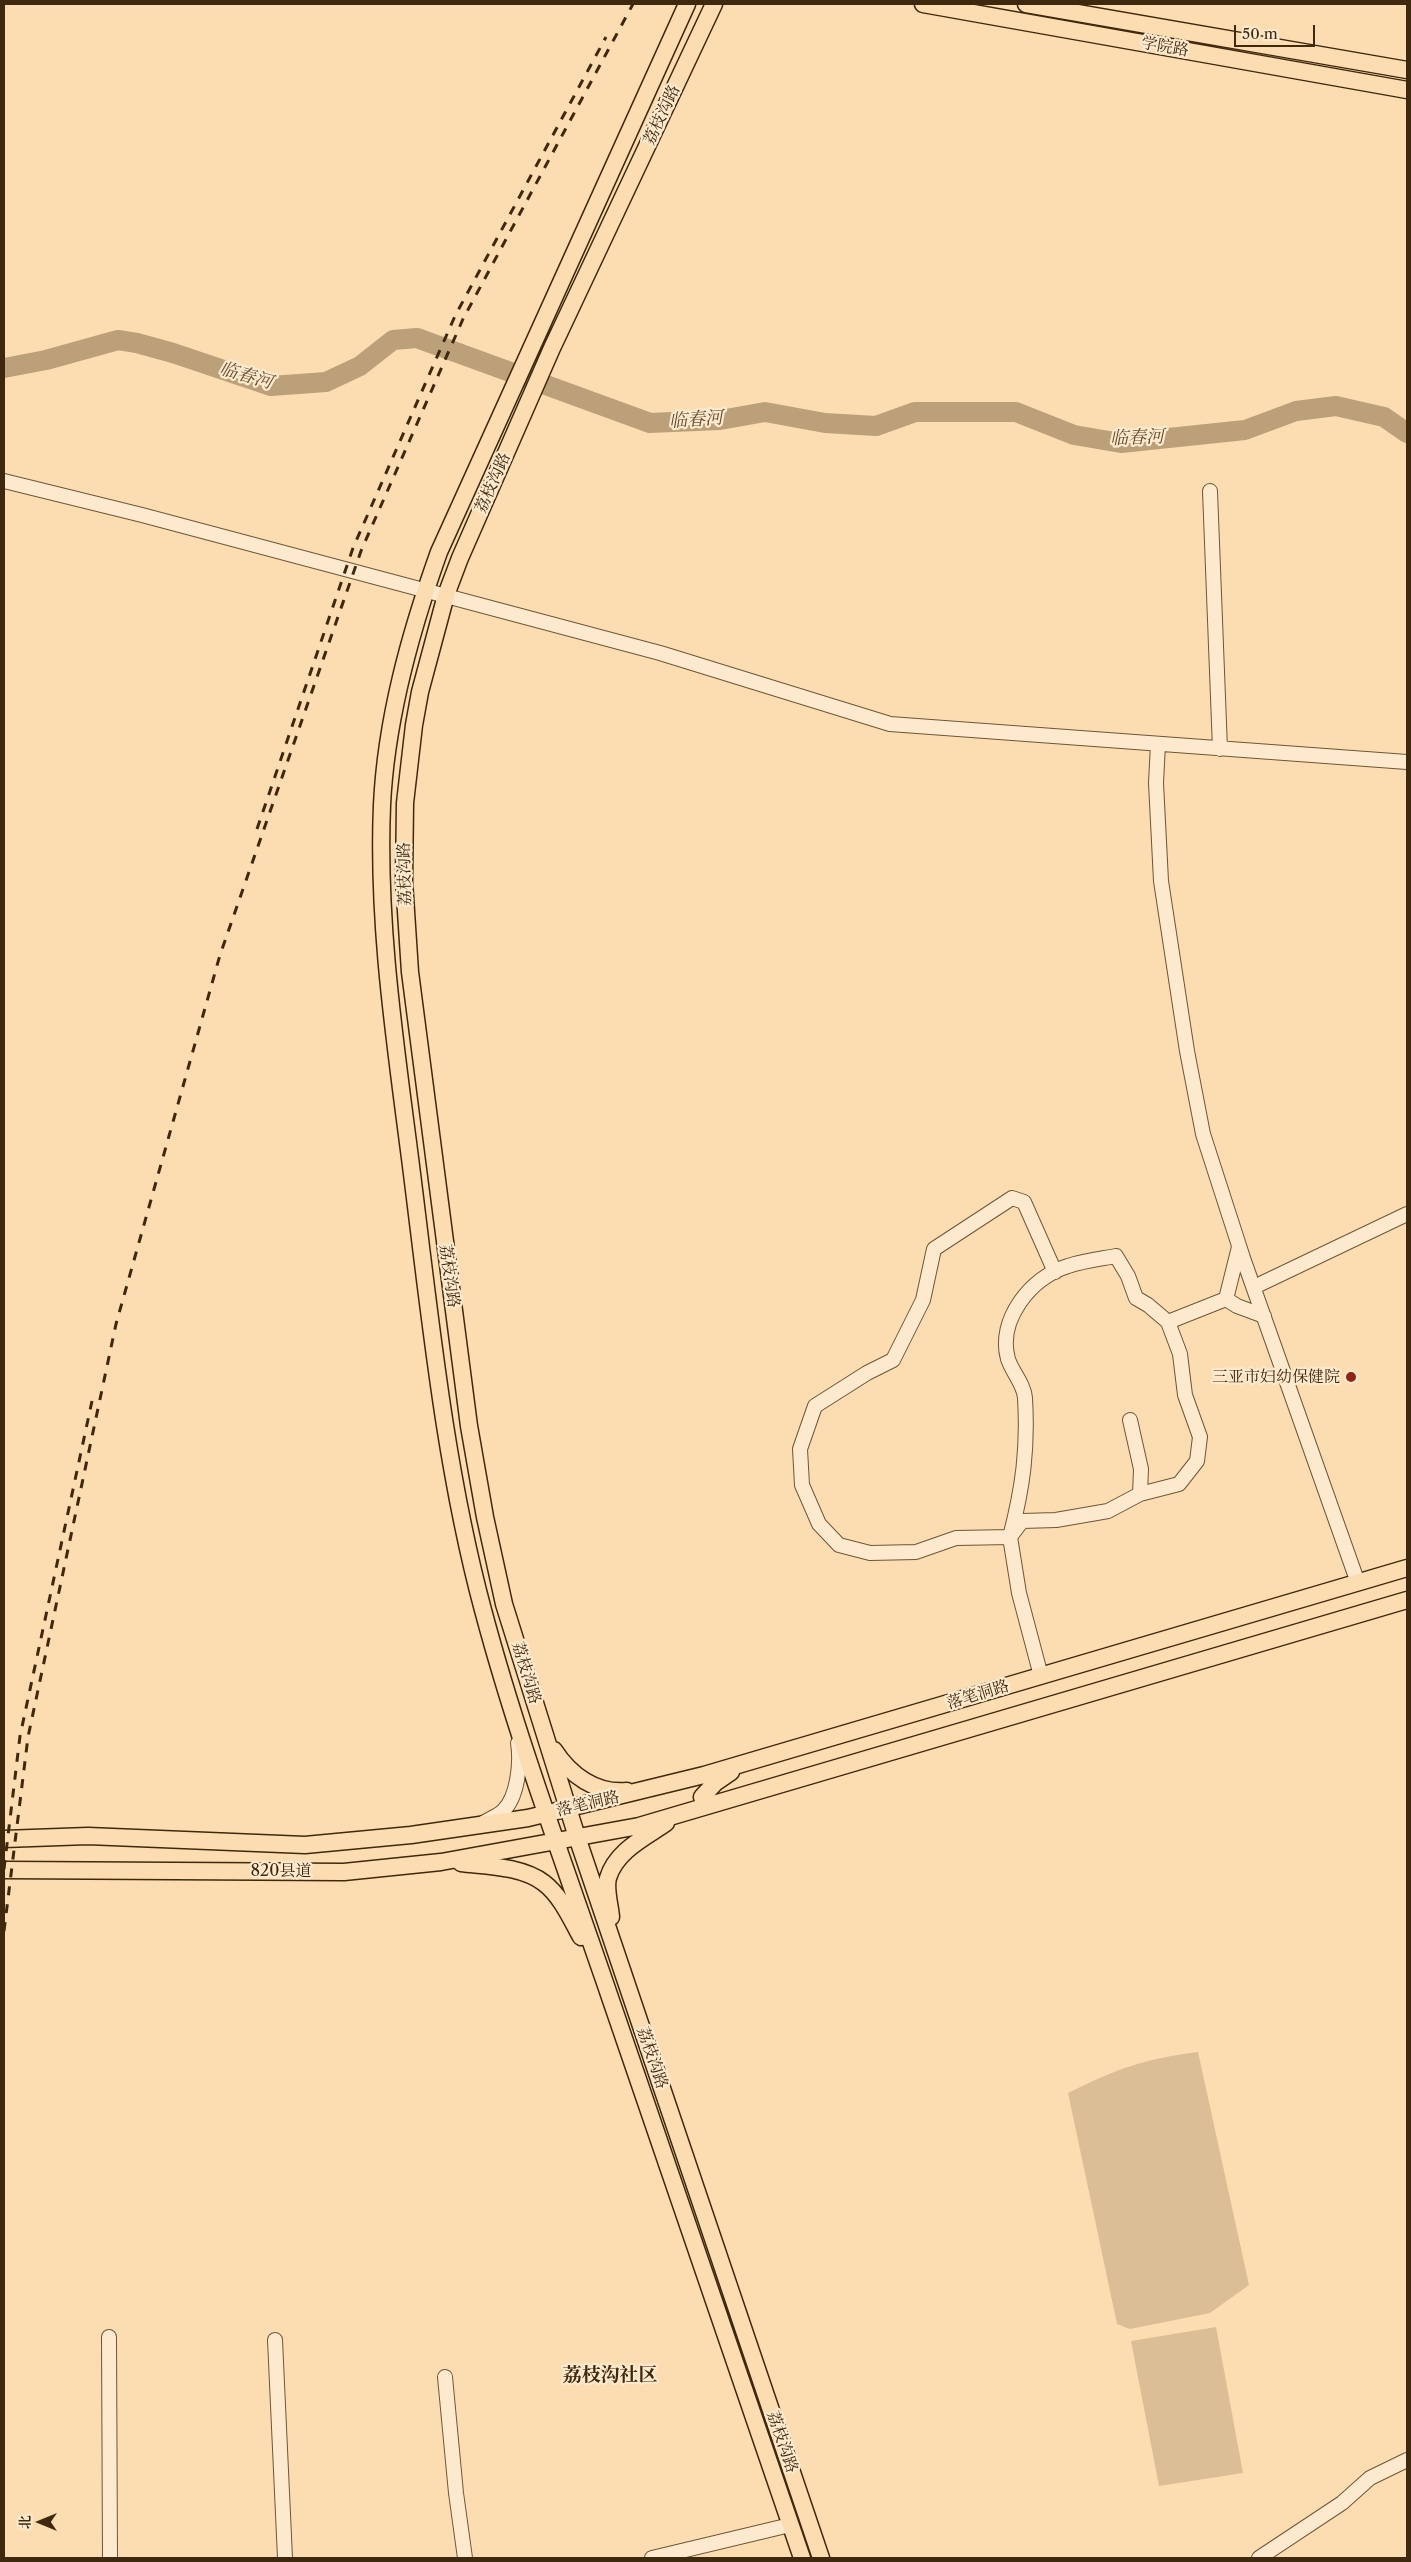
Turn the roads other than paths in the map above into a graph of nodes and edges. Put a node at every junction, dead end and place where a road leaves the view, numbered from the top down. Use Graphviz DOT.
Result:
graph roads {
  1 [pos="687,4"];
  2 [pos="714,4"];
  3 [pos="924,4"];
  4 [pos="1026,4"];
  5 [pos="1407,70"];
  6 [pos="1407,90"];
  7 [pos="4,481"];
  8 [pos="1210,491"];
  9 [pos="425,590"];
  10 [pos="446,595"];
  11 [pos="1158,744"];
  12 [pos="1220,748"];
  13 [pos="1407,762"];
  14 [pos="1407,1214"];
  15 [pos="1239,1246"];
  16 [pos="1055,1272"];
  17 [pos="1254,1287"];
  18 [pos="1226,1299"];
  19 [pos="1264,1316"];
  20 [pos="1168,1322"];
  21 [pos="1130,1420"];
  22 [pos="1140,1494"];
  23 [pos="1010,1537"];
  24 [pos="1407,1568"];
  25 [pos="1358,1583"];
  26 [pos="1407,1600"];
  27 [pos="1041,1676"];
  28 [pos="515,1717"];
  29 [pos="545,1735"];
  30 [pos="751,1762"];
  31 [pos="656,1788"];
  32 [pos="714,1803"];
  33 [pos="568,1810"];
  34 [pos="683,1813"];
  35 [pos="547,1814"];
  36 [pos="477,1826"];
  37 [pos="577,1837"];
  38 [pos="4,1839"];
  39 [pos="557,1842"];
  40 [pos="441,1862"];
  41 [pos="4,1870"];
  42 [pos="616,1953"];
  43 [pos="597,1960"];
  44 [pos="109,2337"];
  45 [pos="275,2340"];
  46 [pos="445,2377"];
  47 [pos="1407,2460"];
  48 [pos="790,2525"];
  49 [pos="110,2558"];
  50 [pos="285,2558"];
  51 [pos="465,2558"];
  52 [pos="652,2558"];
  53 [pos="802,2558"];
  54 [pos="821,2558"];
  55 [pos="1259,2558"];
  1 -- 9 [label="main road, 荔枝沟路"];
  2 -- 10 [label="main road, 荔枝沟路"];
  3 -- 6 [label="main road, 学院路"];
  4 -- 5 [label="main road, 学院路"];
  7 -- 9 [label="street"];
  8 -- 12 [label="street"];
  9 -- 10 [label="street"];
  9 -- 28 [label="main road, 荔枝沟路"];
  10 -- 11 [label="street"];
  10 -- 29 [label="main road, 荔枝沟路"];
  11 -- 12 [label="street"];
  11 -- 15 [label="street"];
  12 -- 13 [label="street"];
  14 -- 17 [label="street"];
  15 -- 17 [label="street"];
  15 -- 18 [label="street"];
  16 -- 20 [label="street"];
  16 -- 23 [label="street"];
  16 -- 23 [label="street"];
  17 -- 19 [label="street"];
  18 -- 19 [label="street"];
  18 -- 20 [label="street"];
  19 -- 25 [label="street"];
  20 -- 22 [label="street"];
  21 -- 22 [label="street"];
  22 -- 23 [label="street"];
  23 -- 27 [label="street"];
  24 -- 25 [label="main road, 落笔洞路"];
  25 -- 27 [label="main road, 落笔洞路"];
  26 -- 32 [label="main road, 落笔洞路"];
  27 -- 30 [label="main road, 落笔洞路"];
  28 -- 35 [label="main road, 荔枝沟路"];
  28 -- 36 [label="street"];
  29 -- 31 [label="main road"];
  29 -- 33 [label="main road, 荔枝沟路"];
  30 -- 31 [label="main road, 落笔洞路"];
  30 -- 32 [label="main road"];
  31 -- 33 [label="main road, 落笔洞路"];
  32 -- 34 [label="main road, 落笔洞路"];
  33 -- 35 [label="main road, 落笔洞路"];
  33 -- 37 [label="main road, 荔枝沟路"];
  34 -- 37 [label="main road, 落笔洞路"];
  34 -- 42 [label="main road"];
  35 -- 36 [label="main road, 820县道"];
  35 -- 39 [label="main road, 荔枝沟路"];
  36 -- 38 [label="main road, 820县道"];
  37 -- 39 [label="main road, 落笔洞路"];
  37 -- 42 [label="main road, 荔枝沟路"];
  39 -- 40 [label="main road, 820县道"];
  39 -- 43 [label="main road, 荔枝沟路"];
  40 -- 41 [label="main road, 820县道"];
  40 -- 43 [label="main road"];
  42 -- 54 [label="main road, 荔枝沟路"];
  43 -- 48 [label="main road, 荔枝沟路"];
  44 -- 49 [label="street"];
  45 -- 50 [label="street"];
  46 -- 51 [label="street"];
  47 -- 55 [label="street"];
  48 -- 52 [label="street"];
  48 -- 53 [label="main road, 荔枝沟路"];
}
